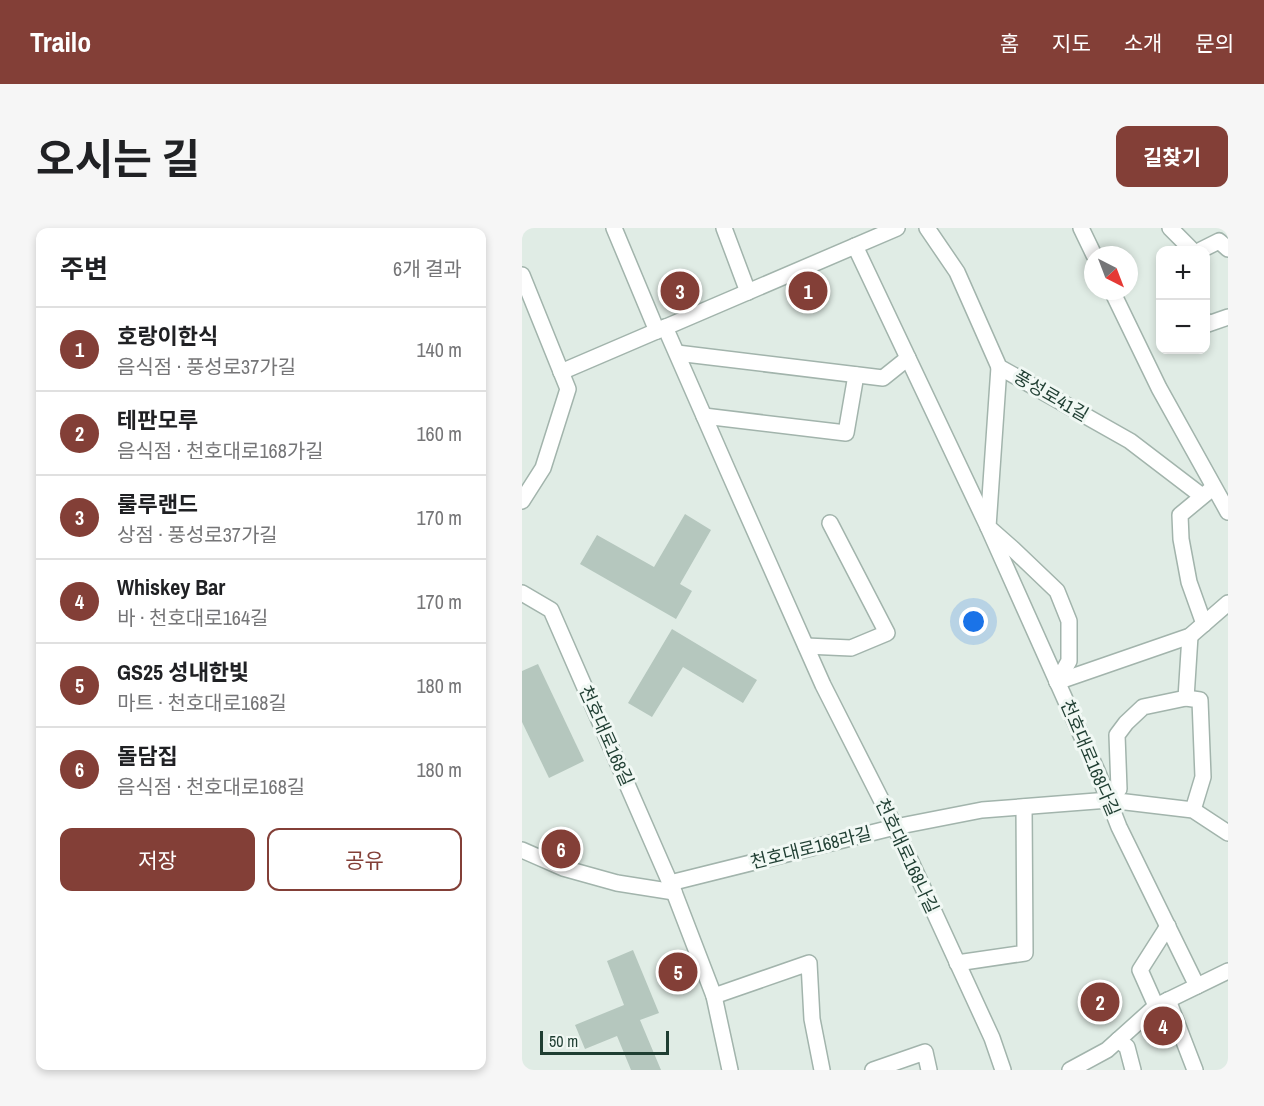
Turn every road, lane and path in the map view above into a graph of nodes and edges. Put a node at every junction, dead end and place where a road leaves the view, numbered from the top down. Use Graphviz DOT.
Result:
graph roads {
  1 [pos="614,228"];
  2 [pos="724,228"];
  3 [pos="897,228"];
  4 [pos="927,228"];
  5 [pos="1081,228"];
  6 [pos="1170,228"];
  7 [pos="855,246"];
  8 [pos="1090,246"];
  9 [pos="1188,246"];
  10 [pos="1210,246"];
  11 [pos="1228,249"];
  12 [pos="522,275"];
  13 [pos="748,292"];
  14 [pos="1116,300"];
  15 [pos="1228,317"];
  16 [pos="1210,323"];
  17 [pos="661,329"];
  18 [pos="676,353"];
  19 [pos="908,357"];
  20 [pos="999,367"];
  21 [pos="561,372"];
  22 [pos="856,375"];
  23 [pos="704,416"];
  24 [pos="1208,491"];
  25 [pos="522,501"];
  26 [pos="1227,508"];
  27 [pos="831,523"];
  28 [pos="988,527"];
  29 [pos="522,593"];
  30 [pos="1228,603"];
  31 [pos="1204,624"];
  32 [pos="1190,636"];
  33 [pos="806,646"];
  34 [pos="1057,682"];
  35 [pos="1186,698"];
  36 [pos="1109,800"];
  37 [pos="1024,807"];
  38 [pos="1193,810"];
  39 [pos="895,827"];
  40 [pos="1228,832"];
  41 [pos="522,850"];
  42 [pos="672,887"];
  43 [pos="1168,926"];
  44 [pos="957,963"];
  45 [pos="1228,970"];
  46 [pos="1197,986"];
  47 [pos="714,996"];
  48 [pos="1162,1003"];
  49 [pos="1118,1040"];
  50 [pos="730,1070"];
  51 [pos="822,1070"];
  52 [pos="873,1070"];
  53 [pos="929,1070"];
  54 [pos="1003,1070"];
  55 [pos="1070,1070"];
  56 [pos="1133,1070"];
  57 [pos="1195,1070"];
  1 -- 17 [label="street, 천호대로168나길"];
  2 -- 13 [label="street"];
  3 -- 7 [label="street"];
  4 -- 20 [label="street, 풍성로41길"];
  5 -- 8 [label="street"];
  6 -- 9 [label="street"];
  7 -- 13 [label="street"];
  7 -- 19 [label="street, 천호대로168다길"];
  10 -- 11 [label="street"];
  12 -- 21 [label="street"];
  13 -- 17 [label="street"];
  14 -- 24 [label="street, 풍성로41길"];
  15 -- 16 [label="street"];
  17 -- 18 [label="street, 천호대로168나길"];
  17 -- 21 [label="street"];
  18 -- 22 [label="street"];
  18 -- 23 [label="street, 천호대로168나길"];
  19 -- 22 [label="street"];
  19 -- 28 [label="street, 천호대로168다길"];
  20 -- 24 [label="street, 풍성로41길"];
  20 -- 28 [label="street, 천호대로168다길"];
  21 -- 25 [label="street"];
  22 -- 23 [label="street"];
  23 -- 33 [label="street, 천호대로168나길"];
  24 -- 26 [label="street, 풍성로41길"];
  24 -- 31 [label="street"];
  27 -- 33 [label="street"];
  28 -- 34 [label="street, 천호대로168다길"];
  28 -- 34 [label="street"];
  29 -- 42 [label="street, 천호대로168길"];
  30 -- 31 [label="street"];
  31 -- 32 [label="street"];
  32 -- 34 [label="street"];
  32 -- 35 [label="street"];
  33 -- 39 [label="street, 천호대로168나길"];
  34 -- 36 [label="street, 천호대로168다길"];
  35 -- 36 [label="street"];
  35 -- 38 [label="street"];
  36 -- 37 [label="street, 천호대로168라길"];
  36 -- 38 [label="street, 천호대로168라길"];
  36 -- 43 [label="street, 천호대로168다길"];
  37 -- 39 [label="street, 천호대로168라길"];
  37 -- 44 [label="street"];
  38 -- 40 [label="street, 천호대로168라길"];
  39 -- 42 [label="street, 천호대로168라길"];
  39 -- 44 [label="street, 천호대로168나길"];
  41 -- 42 [label="street"];
  42 -- 47 [label="street, 천호대로168길"];
  43 -- 46 [label="street, 천호대로168다길"];
  43 -- 48 [label="street"];
  44 -- 54 [label="street, 천호대로168나길"];
  45 -- 46 [label="street"];
  46 -- 48 [label="street"];
  47 -- 50 [label="street, 천호대로168길"];
  47 -- 51 [label="street"];
  48 -- 49 [label="street"];
  48 -- 57 [label="street"];
  49 -- 55 [label="street"];
  49 -- 56 [label="street"];
  52 -- 53 [label="street"];
}
